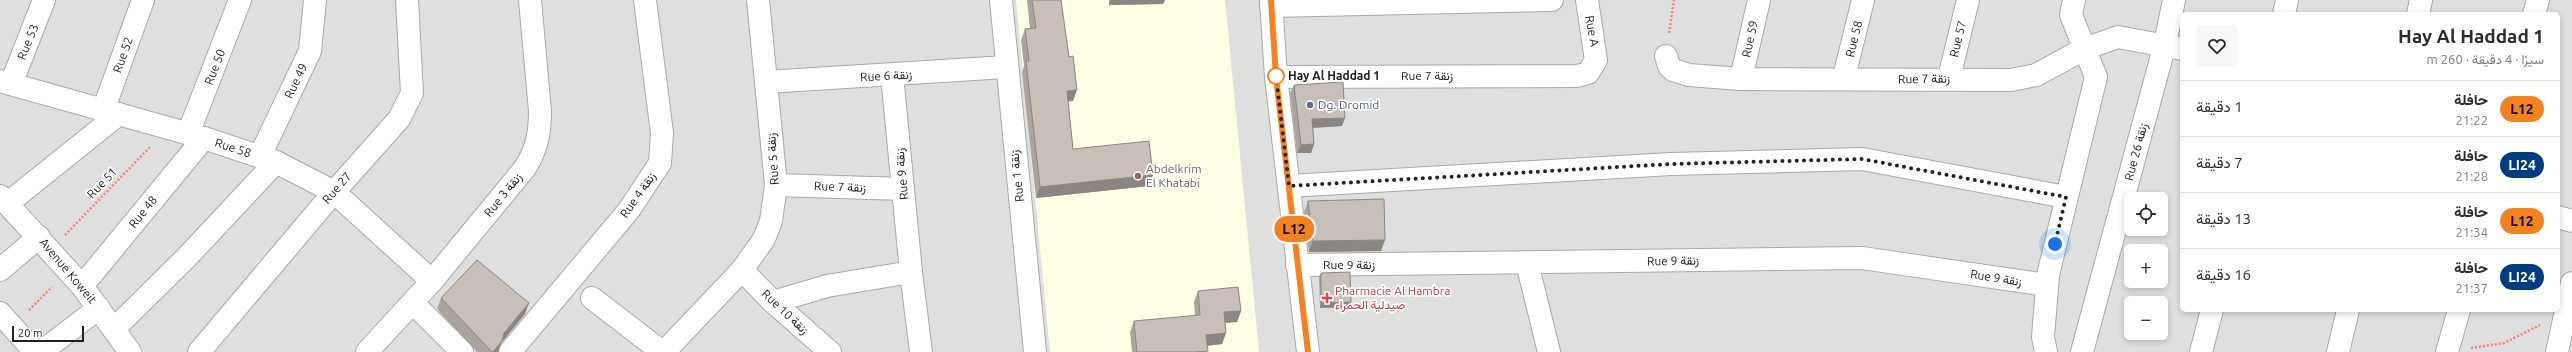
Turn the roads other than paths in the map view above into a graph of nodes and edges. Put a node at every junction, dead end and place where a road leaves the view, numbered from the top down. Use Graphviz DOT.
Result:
graph roads {
  1 [pos="44,0"];
  2 [pos="143,0"];
  3 [pos="240,0"];
  4 [pos="315,0"];
  5 [pos="407,0"];
  6 [pos="530,0"];
  7 [pos="645,0"];
  8 [pos="758,0"];
  9 [pos="1001,0"];
  10 [pos="1552,0"];
  11 [pos="1587,0"];
  12 [pos="1759,0"];
  13 [pos="1864,0"];
  14 [pos="1968,0"];
  15 [pos="2074,0"];
  16 [pos="2174,0"];
  17 [pos="2287,0"];
  18 [pos="2422,0"];
  19 [pos="2538,0"];
  20 [pos="1271,3"];
  21 [pos="2284,12"];
  22 [pos="2419,12"];
  23 [pos="2535,12"];
  24 [pos="2174,47"];
  25 [pos="2084,49"];
  26 [pos="1666,56"];
  27 [pos="1006,68"];
  28 [pos="892,75"];
  29 [pos="1577,76"];
  30 [pos="1276,77"];
  31 [pos="1844,77"];
  32 [pos="1949,78"];
  33 [pos="1741,79"];
  34 [pos="766,82"];
  35 [pos="5,83"];
  36 [pos="111,112"];
  37 [pos="196,136"];
  38 [pos="268,159"];
  39 [pos="776,185"];
  40 [pos="1289,186"];
  41 [pos="903,189"];
  42 [pos="334,192"];
  43 [pos="2066,197"];
  44 [pos="4,200"];
  45 [pos="2560,218"];
  46 [pos="2572,221"];
  47 [pos="44,244"];
  48 [pos="1527,264"];
  49 [pos="1297,265"];
  50 [pos="0,270"];
  51 [pos="742,270"];
  52 [pos="911,272"];
  53 [pos="75,278"];
  54 [pos="432,281"];
  55 [pos="2572,283"];
  56 [pos="2047,285"];
  57 [pos="592,298"];
  58 [pos="773,302"];
  59 [pos="413,303"];
  60 [pos="99,308"];
  61 [pos="2211,312"];
  62 [pos="2348,312"];
  63 [pos="2458,312"];
  64 [pos="7,320"];
  65 [pos="114,328"];
  66 [pos="35,352"];
  67 [pos="41,352"];
  68 [pos="129,352"];
  69 [pos="199,352"];
  70 [pos="367,352"];
  71 [pos="462,352"];
  72 [pos="510,352"];
  73 [pos="663,352"];
  74 [pos="830,352"];
  75 [pos="921,352"];
  76 [pos="1035,352"];
  77 [pos="1308,352"];
  78 [pos="1549,352"];
  79 [pos="2046,352"];
  80 [pos="2082,352"];
  81 [pos="2201,352"];
  82 [pos="2338,352"];
  83 [pos="2446,352"];
  84 [pos="2557,352"];
  1 -- 35 [label="street, Rue 53"];
  2 -- 36 [label="street, Rue 52"];
  3 -- 37 [label="street, Rue 50"];
  4 -- 38 [label="street, Rue 49"];
  5 -- 42 [label="street, Rue 27"];
  6 -- 54 [label="street, Rue 3 زنقة"];
  7 -- 72 [label="street, Rue 4 زنقة"];
  8 -- 34 [label="street, Rue 5 زنقة"];
  9 -- 27 [label="street, Rue 1 زنقة"];
  10 -- 20 [label="street"];
  11 -- 29 [label="street, Rue A"];
  12 -- 33 [label="street, Rue 59"];
  13 -- 31 [label="street, Rue 58"];
  14 -- 32 [label="street, Rue 57"];
  15 -- 25 [label="street"];
  16 -- 24 [label="street, Rue 26 زنقة"];
  17 -- 21 [label="street"];
  18 -- 22 [label="street"];
  19 -- 23 [label="street"];
  20 -- 30 [label="street"];
  24 -- 25 [label="street, Rue 7 زنقة"];
  24 -- 80 [label="street, Rue 26 زنقة"];
  25 -- 32 [label="street, Rue 7 زنقة"];
  25 -- 43 [label="street"];
  26 -- 33 [label="street, Rue 7 زنقة"];
  27 -- 28 [label="street, Rue 6 زنقة"];
  27 -- 76 [label="street, Rue 1 زنقة"];
  28 -- 34 [label="street, Rue 6 زنقة"];
  28 -- 41 [label="street, Rue 9 زنقة"];
  29 -- 30 [label="street, Rue 7 زنقة"];
  30 -- 40 [label="street"];
  31 -- 32 [label="street, Rue 7 زنقة"];
  31 -- 33 [label="street, Rue 7 زنقة"];
  34 -- 39 [label="street, Rue 5 زنقة"];
  35 -- 36 [label="street, Rue 58"];
  36 -- 37 [label="street, Rue 58"];
  36 -- 44 [label="street"];
  37 -- 38 [label="street, Rue 58"];
  37 -- 53 [label="street, Rue 48"];
  38 -- 42 [label="street, Rue 58"];
  38 -- 65 [label="street, Rue 49"];
  39 -- 41 [label="street, Rue 7 زنقة"];
  39 -- 51 [label="street, Rue 5 زنقة"];
  40 -- 43 [label="street"];
  40 -- 49 [label="street"];
  41 -- 52 [label="street, Rue 9 زنقة"];
  42 -- 54 [label="street, Rue 58"];
  42 -- 69 [label="street, Rue 27"];
  43 -- 56 [label="street"];
  44 -- 47 [label="street, Avenue Koweit"];
  45 -- 46 [label="street"];
  47 -- 50 [label="street"];
  47 -- 53 [label="street, Avenue Koweit"];
  48 -- 49 [label="street, Rue 9 زنقة"];
  48 -- 56 [label="street, Rue 9 زنقة"];
  48 -- 78 [label="street"];
  49 -- 77 [label="street"];
  51 -- 58 [label="street, Rue 10 زنقة"];
  51 -- 73 [label="street, Rue 5 زنقة"];
  52 -- 58 [label="street"];
  52 -- 75 [label="street, Rue 9 زنقة"];
  53 -- 60 [label="street, Avenue Koweit"];
  54 -- 59 [label="street, Rue 3 زنقة"];
  55 -- 84 [label="street"];
  56 -- 79 [label="street"];
  57 -- 73 [label="street"];
  58 -- 74 [label="street, Rue 10 زنقة"];
  59 -- 70 [label="street, Rue 3 زنقة"];
  59 -- 71 [label="street"];
  60 -- 65 [label="street, Avenue Koweit"];
  60 -- 67 [label="street"];
  61 -- 81 [label="street"];
  62 -- 82 [label="street"];
  63 -- 83 [label="street"];
  64 -- 66 [label="street"];
  65 -- 68 [label="street, Avenue Koweit"];
}
